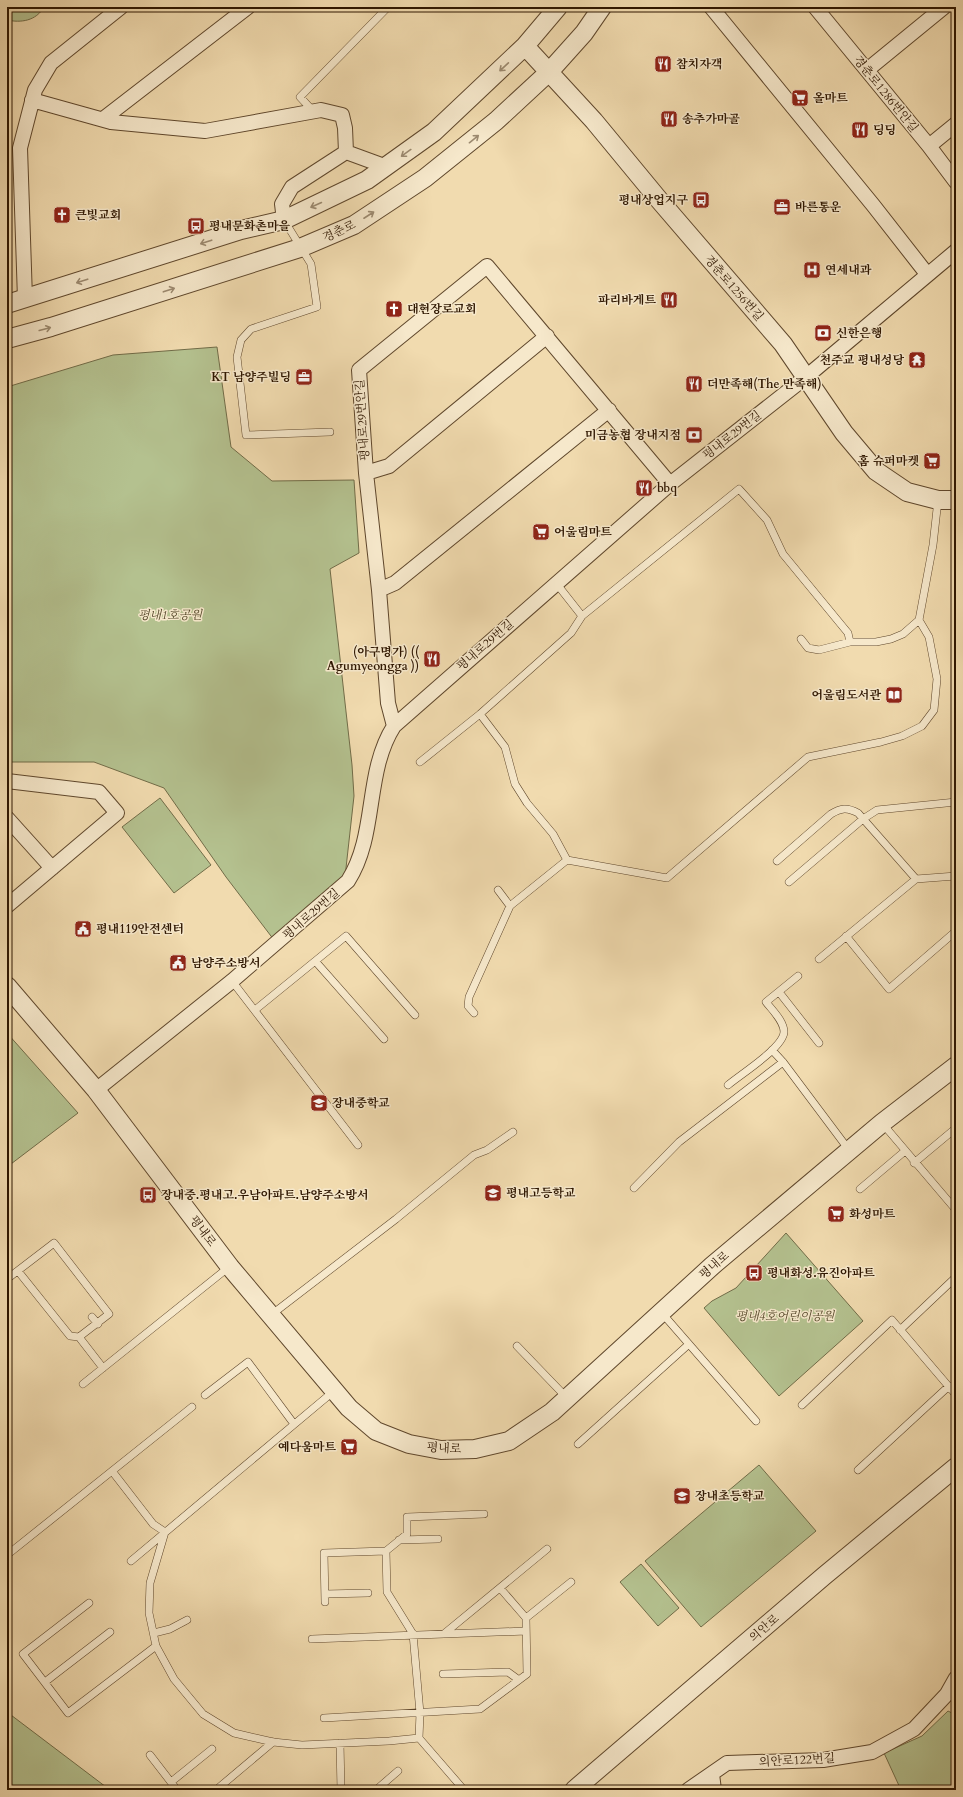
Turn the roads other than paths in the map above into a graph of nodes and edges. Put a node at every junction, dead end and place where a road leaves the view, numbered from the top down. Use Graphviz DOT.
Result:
graph roads {
  1 [pos="121,7"];
  2 [pos="248,7"];
  3 [pos="388,7"];
  4 [pos="558,7"];
  5 [pos="602,7"];
  6 [pos="711,7"];
  7 [pos="815,7"];
  8 [pos="944,7"];
  9 [pos="525,46"];
  10 [pos="867,70"];
  11 [pos="549,72"];
  12 [pos="32,100"];
  13 [pos="313,111"];
  14 [pos="103,119"];
  15 [pos="956,124"];
  16 [pos="929,146"];
  17 [pos="346,152"];
  18 [pos="387,167"];
  19 [pos="956,182"];
  20 [pos="284,220"];
  21 [pos="300,248"];
  22 [pos="956,251"];
  23 [pos="927,274"];
  24 [pos="25,299"];
  25 [pos="7,304"];
  26 [pos="546,336"];
  27 [pos="7,339"];
  28 [pos="806,377"];
  29 [pos="609,410"];
  30 [pos="330,432"];
  31 [pos="366,473"];
  32 [pos="670,484"];
  33 [pos="938,500"];
  34 [pos="956,500"];
  35 [pos="556,583"];
  36 [pos="379,590"];
  37 [pos="582,616"];
  38 [pos="919,620"];
  39 [pos="801,639"];
  40 [pos="850,642"];
  41 [pos="480,714"];
  42 [pos="394,726"];
  43 [pos="420,762"];
  44 [pos="7,781"];
  45 [pos="956,802"];
  46 [pos="7,818"];
  47 [pos="863,819"];
  48 [pos="567,860"];
  49 [pos="778,861"];
  50 [pos="52,868"];
  51 [pos="956,876"];
  52 [pos="916,879"];
  53 [pos="789,882"];
  54 [pos="498,890"];
  55 [pos="7,906"];
  56 [pos="510,906"];
  57 [pos="956,931"];
  58 [pos="846,936"];
  59 [pos="819,959"];
  60 [pos="316,962"];
  61 [pos="798,976"];
  62 [pos="232,981"];
  63 [pos="7,986"];
  64 [pos="779,992"];
  65 [pos="255,1010"];
  66 [pos="474,1013"];
  67 [pos="415,1015"];
  68 [pos="384,1039"];
  69 [pos="819,1043"];
  70 [pos="772,1050"];
  71 [pos="783,1062"];
  72 [pos="956,1066"];
  73 [pos="728,1085"];
  74 [pos="96,1090"];
  75 [pos="882,1123"];
  76 [pos="956,1128"];
  77 [pos="513,1132"];
  78 [pos="358,1145"];
  79 [pos="849,1150"];
  80 [pos="905,1151"];
  81 [pos="914,1163"];
  82 [pos="634,1188"];
  83 [pos="860,1189"];
  84 [pos="956,1210"];
  85 [pos="230,1267"];
  86 [pos="18,1271"];
  87 [pos="956,1277"];
  88 [pos="7,1279"];
  89 [pos="661,1312"];
  90 [pos="270,1315"];
  91 [pos="92,1316"];
  92 [pos="98,1324"];
  93 [pos="900,1330"];
  94 [pos="79,1337"];
  95 [pos="690,1344"];
  96 [pos="517,1346"];
  97 [pos="103,1368"];
  98 [pos="83,1384"];
  99 [pos="949,1386"];
  100 [pos="334,1391"];
  101 [pos="205,1395"];
  102 [pos="956,1395"];
  103 [pos="567,1398"];
  104 [pos="802,1405"];
  105 [pos="192,1407"];
  106 [pos="756,1420"];
  107 [pos="294,1424"];
  108 [pos="578,1444"];
  109 [pos="956,1467"];
  110 [pos="858,1470"];
  111 [pos="112,1472"];
  112 [pos="484,1514"];
  113 [pos="165,1532"];
  114 [pos="438,1539"];
  115 [pos="399,1540"];
  116 [pos="547,1549"];
  117 [pos="386,1551"];
  118 [pos="7,1555"];
  119 [pos="131,1561"];
  120 [pos="570,1582"];
  121 [pos="500,1588"];
  122 [pos="368,1593"];
  123 [pos="325,1594"];
  124 [pos="325,1602"];
  125 [pos="89,1603"];
  126 [pos="526,1618"];
  127 [pos="187,1620"];
  128 [pos="526,1631"];
  129 [pos="110,1632"];
  130 [pos="154,1633"];
  131 [pos="445,1633"];
  132 [pos="413,1634"];
  133 [pos="312,1639"];
  134 [pos="156,1646"];
  135 [pos="443,1674"];
  136 [pos="956,1678"];
  137 [pos="519,1680"];
  138 [pos="45,1682"];
  139 [pos="420,1713"];
  140 [pos="324,1718"];
  141 [pos="419,1738"];
  142 [pos="272,1742"];
  143 [pos="340,1743"];
  144 [pos="212,1749"];
  145 [pos="150,1755"];
  146 [pos="398,1772"];
  147 [pos="712,1774"];
  148 [pos="171,1782"];
  149 [pos="177,1790"];
  150 [pos="216,1790"];
  151 [pos="341,1790"];
  152 [pos="376,1790"];
  153 [pos="464,1790"];
  154 [pos="574,1790"];
  155 [pos="688,1790"];
  156 [pos="714,1790"];
  1 -- 12 [label="street"];
  2 -- 14 [label="street"];
  3 -- 13 [label="lane"];
  4 -- 9 [label="street"];
  5 -- 11 [label="street, 경춘로"];
  6 -- 23 [label="street"];
  7 -- 10 [label="street, 경춘로1286번안길"];
  8 -- 10 [label="street"];
  9 -- 11 [label="street, 경춘로1256번길"];
  9 -- 18 [label="street, one-way"];
  10 -- 16 [label="street, 경춘로1286번안길"];
  21 -- 11 [label="street, 경춘로, one-way"];
  11 -- 28 [label="street, 경춘로1256번길"];
  12 -- 14 [label="street"];
  12 -- 24 [label="street"];
  13 -- 14 [label="street"];
  13 -- 17 [label="street"];
  15 -- 16 [label="street"];
  16 -- 19 [label="street, 경춘로1286번안길"];
  17 -- 18 [label="street"];
  17 -- 20 [label="street"];
  18 -- 20 [label="street, one-way"];
  20 -- 21 [label="lane"];
  20 -- 24 [label="street, one-way"];
  27 -- 21 [label="street, 경춘로, one-way"];
  21 -- 30 [label="lane"];
  22 -- 23 [label="street, 평내로29번길"];
  23 -- 28 [label="street, 평내로29번길"];
  24 -- 25 [label="street"];
  26 -- 29 [label="street, 평내로29번안길"];
  26 -- 31 [label="street"];
  26 -- 31 [label="street, 평내로29번안길"];
  28 -- 32 [label="street, 평내로29번길"];
  28 -- 33 [label="street, 경춘로1256번길"];
  29 -- 32 [label="street, 평내로29번안길"];
  29 -- 36 [label="street"];
  31 -- 36 [label="street, 평내로29번안길"];
  32 -- 35 [label="street, 평내로29번길"];
  33 -- 34 [label="street, 경춘로1256번길"];
  33 -- 38 [label="lane"];
  35 -- 37 [label="lane"];
  35 -- 42 [label="street, 평내로29번길"];
  36 -- 42 [label="street, 평내로29번안길"];
  37 -- 40 [label="lane"];
  37 -- 41 [label="lane"];
  38 -- 40 [label="lane"];
  38 -- 48 [label="lane"];
  39 -- 40 [label="lane"];
  41 -- 43 [label="lane"];
  41 -- 48 [label="lane"];
  42 -- 62 [label="street, 평내로29번길"];
  44 -- 50 [label="street"];
  45 -- 47 [label="lane"];
  46 -- 50 [label="street"];
  47 -- 49 [label="lane"];
  47 -- 52 [label="lane"];
  47 -- 53 [label="lane"];
  48 -- 56 [label="lane"];
  50 -- 55 [label="street"];
  51 -- 52 [label="lane"];
  52 -- 58 [label="lane"];
  54 -- 56 [label="lane"];
  56 -- 66 [label="lane"];
  57 -- 58 [label="lane"];
  58 -- 59 [label="lane"];
  60 -- 65 [label="lane"];
  60 -- 67 [label="lane"];
  60 -- 68 [label="lane"];
  61 -- 64 [label="lane"];
  62 -- 65 [label="lane"];
  62 -- 74 [label="street, 평내로29번길"];
  63 -- 74 [label="street, 평내로"];
  64 -- 69 [label="lane"];
  64 -- 70 [label="lane"];
  65 -- 78 [label="lane"];
  70 -- 71 [label="lane"];
  70 -- 73 [label="lane"];
  71 -- 79 [label="lane"];
  71 -- 82 [label="lane"];
  72 -- 75 [label="street, 평내로"];
  74 -- 85 [label="street, 평내로"];
  75 -- 79 [label="street, 평내로"];
  75 -- 80 [label="lane"];
  76 -- 81 [label="lane"];
  77 -- 90 [label="lane"];
  79 -- 89 [label="street, 평내로"];
  80 -- 81 [label="lane"];
  80 -- 83 [label="lane"];
  81 -- 84 [label="lane"];
  85 -- 90 [label="street, 평내로"];
  85 -- 97 [label="lane"];
  86 -- 88 [label="lane"];
  86 -- 92 [label="lane"];
  86 -- 94 [label="lane"];
  87 -- 93 [label="lane"];
  89 -- 95 [label="lane"];
  89 -- 103 [label="street, 평내로"];
  90 -- 100 [label="street, 평내로"];
  91 -- 92 [label="lane"];
  92 -- 94 [label="lane"];
  93 -- 99 [label="lane"];
  93 -- 104 [label="lane"];
  94 -- 97 [label="lane"];
  95 -- 106 [label="lane"];
  95 -- 108 [label="lane"];
  96 -- 103 [label="lane"];
  97 -- 98 [label="lane"];
  99 -- 102 [label="lane"];
  99 -- 110 [label="lane"];
  100 -- 103 [label="street, 평내로"];
  100 -- 107 [label="lane"];
  101 -- 107 [label="lane"];
  105 -- 111 [label="lane"];
  107 -- 113 [label="lane"];
  109 -- 154 [label="street, 의안로"];
  111 -- 113 [label="lane"];
  111 -- 118 [label="lane"];
  112 -- 115 [label="lane"];
  113 -- 119 [label="lane"];
  113 -- 130 [label="lane"];
  114 -- 115 [label="lane"];
  115 -- 117 [label="lane"];
  116 -- 121 [label="lane"];
  117 -- 123 [label="lane"];
  117 -- 132 [label="lane"];
  120 -- 126 [label="lane"];
  121 -- 126 [label="lane"];
  121 -- 131 [label="lane"];
  122 -- 123 [label="lane"];
  123 -- 124 [label="lane"];
  125 -- 138 [label="lane"];
  126 -- 128 [label="lane"];
  127 -- 130 [label="lane"];
  128 -- 131 [label="lane"];
  128 -- 137 [label="lane"];
  129 -- 138 [label="lane"];
  130 -- 134 [label="lane"];
  131 -- 132 [label="lane"];
  132 -- 133 [label="lane"];
  132 -- 139 [label="lane"];
  134 -- 138 [label="lane"];
  134 -- 142 [label="lane"];
  135 -- 137 [label="lane"];
  136 -- 147 [label="street, 의안로122번길"];
  137 -- 139 [label="lane"];
  139 -- 140 [label="lane"];
  139 -- 141 [label="lane"];
  141 -- 143 [label="lane"];
  141 -- 153 [label="lane"];
  142 -- 143 [label="lane"];
  142 -- 150 [label="lane"];
  143 -- 151 [label="lane"];
  144 -- 148 [label="lane"];
  145 -- 148 [label="lane"];
  146 -- 152 [label="lane"];
  147 -- 155 [label="street, 의안로122번길"];
  147 -- 156 [label="street"];
  148 -- 149 [label="lane"];
}
